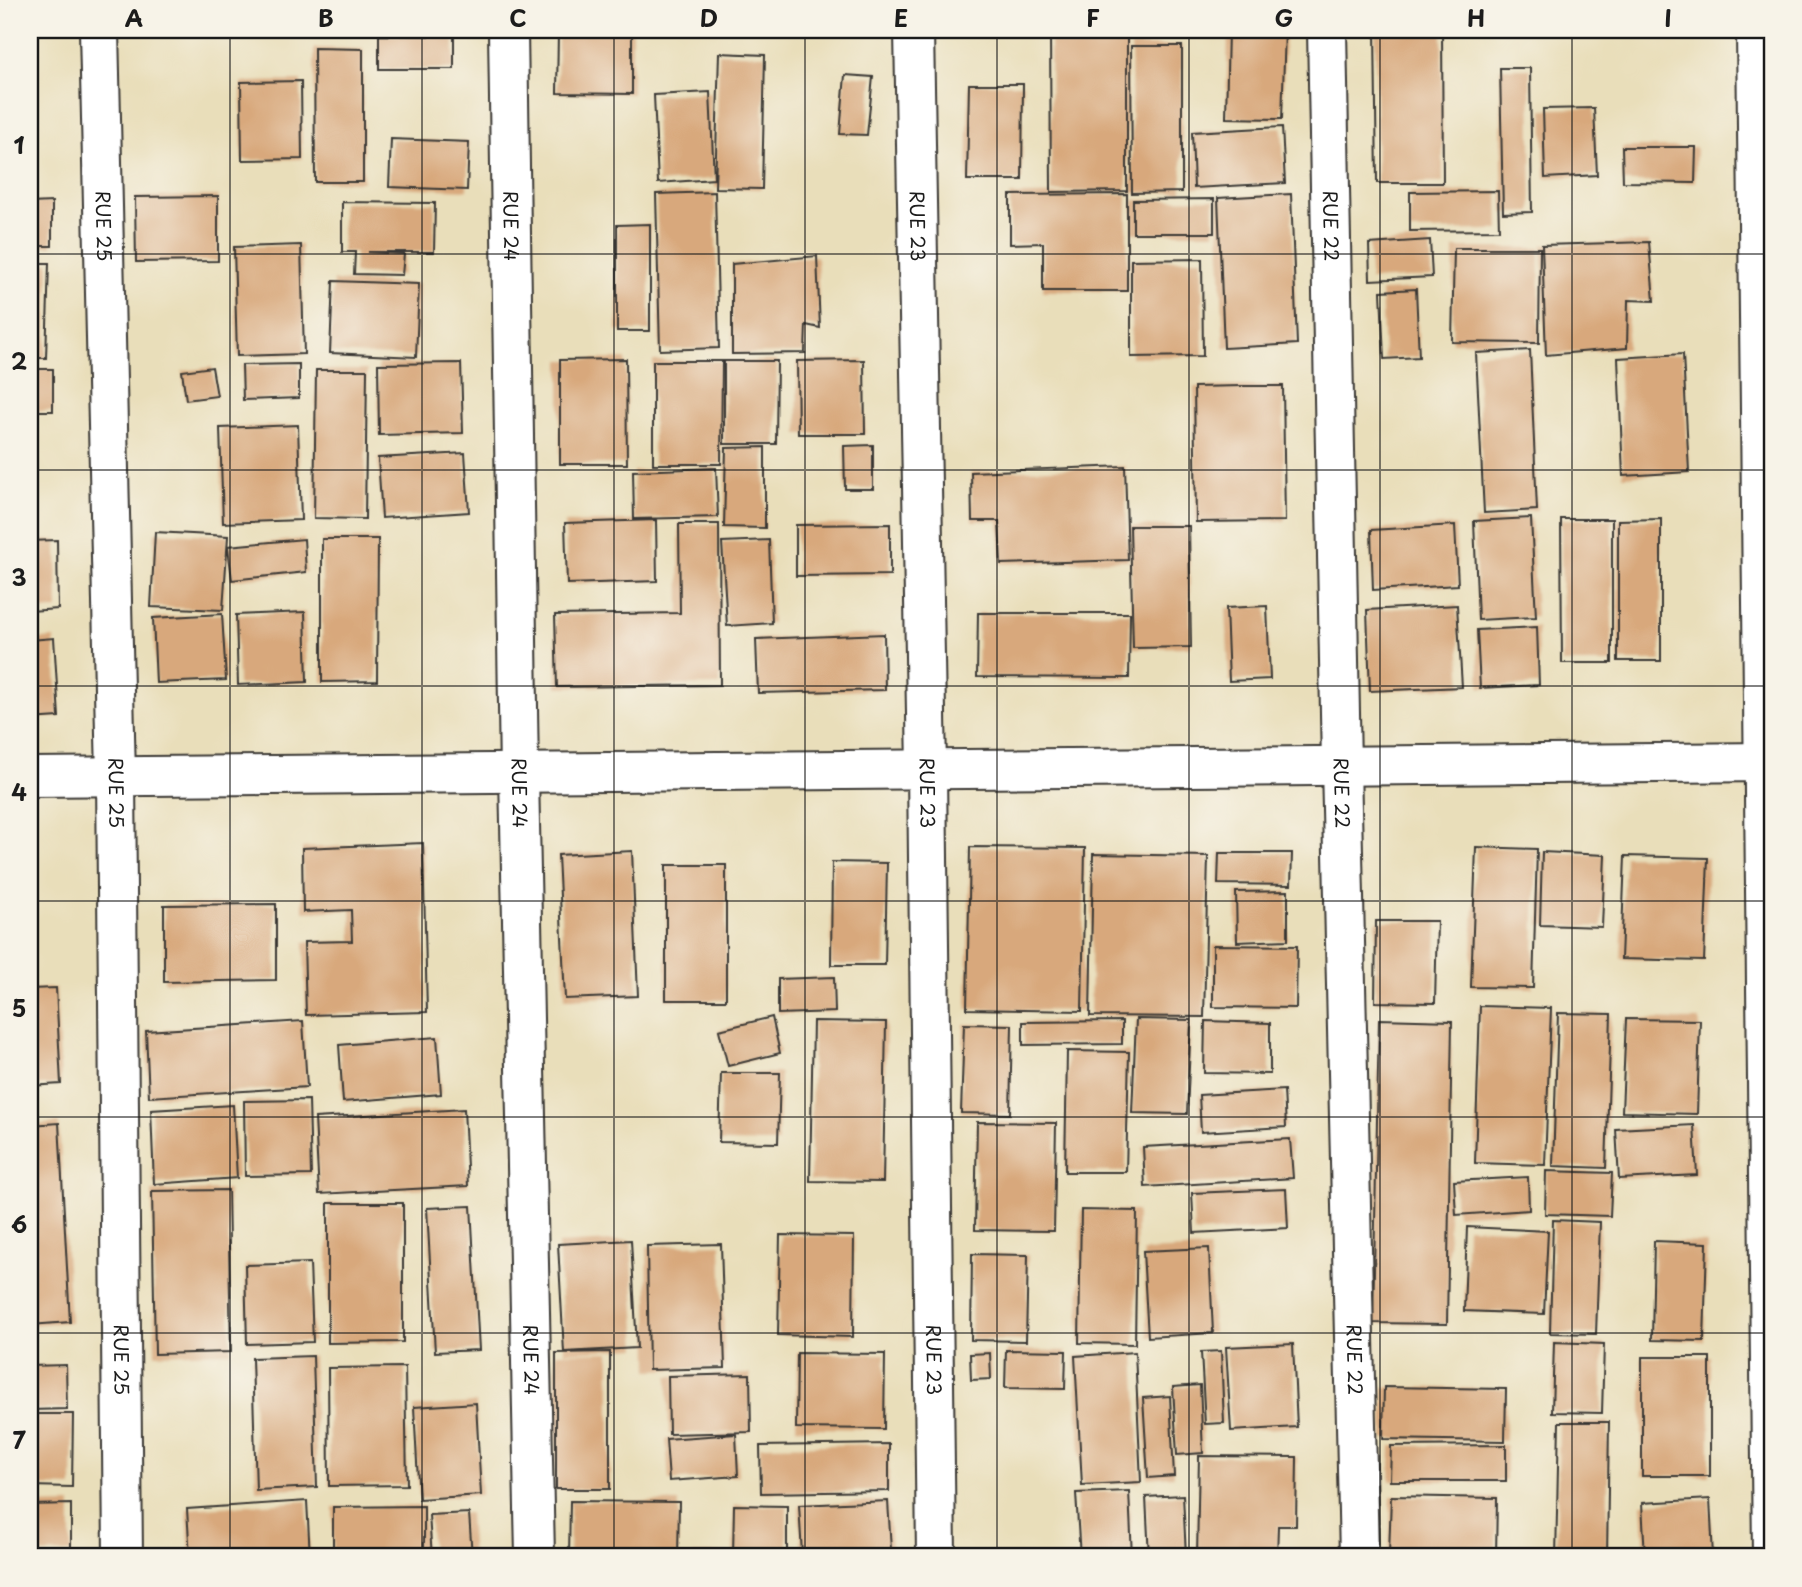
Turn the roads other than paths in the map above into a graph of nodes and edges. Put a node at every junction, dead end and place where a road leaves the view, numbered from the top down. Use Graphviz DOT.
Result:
graph roads {
  1 [pos="99,30"];
  2 [pos="508,30"];
  3 [pos="914,30"];
  4 [pos="1327,30"];
  5 [pos="1756,30"];
  6 [pos="1768,762"];
  7 [pos="1341,765"];
  8 [pos="928,770"];
  9 [pos="519,774"];
  10 [pos="30,777"];
  11 [pos="116,777"];
  12 [pos="123,1557"];
  13 [pos="535,1557"];
  14 [pos="936,1557"];
  15 [pos="1359,1557"];
  16 [pos="1772,1557"];
  1 -- 11 [label="street, RUE 25"];
  2 -- 9 [label="street, RUE 24"];
  3 -- 8 [label="street, RUE 23"];
  4 -- 7 [label="street, RUE 22"];
  5 -- 6 [label="street"];
  6 -- 7 [label="street"];
  6 -- 16 [label="street"];
  7 -- 8 [label="street"];
  7 -- 15 [label="street, RUE 22"];
  8 -- 9 [label="street"];
  8 -- 14 [label="street, RUE 23"];
  9 -- 11 [label="street"];
  9 -- 13 [label="street, RUE 24"];
  10 -- 11 [label="street"];
  11 -- 12 [label="street, RUE 25"];
}
